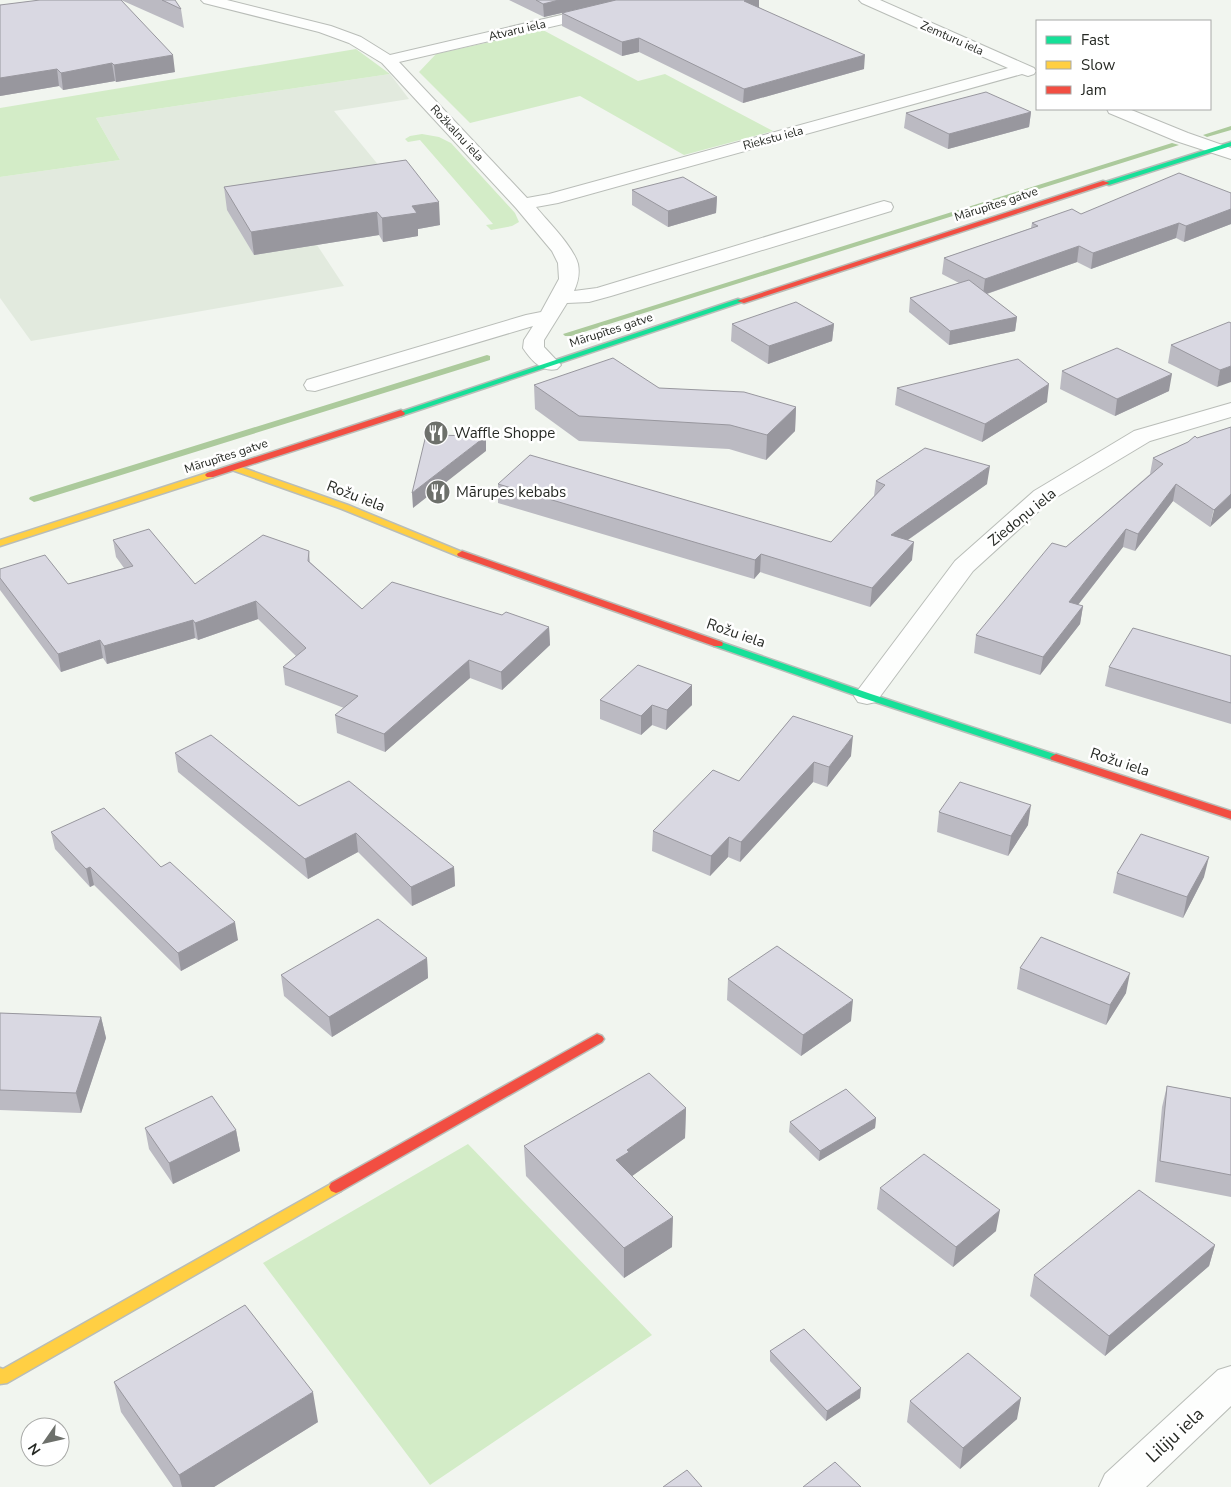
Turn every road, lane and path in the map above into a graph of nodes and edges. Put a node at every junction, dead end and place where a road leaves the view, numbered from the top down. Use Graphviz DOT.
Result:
graph roads {
  1 [pos="209,0"];
  2 [pos="645,0"];
  3 [pos="867,0"];
  4 [pos="388,60"];
  5 [pos="1030,72"];
  6 [pos="1117,110"];
  7 [pos="1226,149"];
  8 [pos="523,204"];
  9 [pos="884,207"];
  10 [pos="561,297"];
  11 [pos="548,318"];
  12 [pos="467,338"];
  13 [pos="533,348"];
  14 [pos="550,365"];
  15 [pos="315,385"];
  16 [pos="1231,410"];
  17 [pos="236,468"];
  18 [pos="0,544"];
  19 [pos="867,696"];
  20 [pos="1231,815"];
  21 [pos="597,1039"];
  22 [pos="1,1376"];
  23 [pos="1231,1382"];
  24 [pos="1119,1487"];
  1 -- 4 [label="street, Rožkalnu iela"];
  2 -- 4 [label="street, Atvaru iela"];
  3 -- 5 [label="street, Zemturu iela"];
  4 -- 8 [label="street, Rožkalnu iela"];
  5 -- 8 [label="street, Riekstu iela"];
  6 -- 7 [label="street"];
  7 -- 14 [label="street, Mārupītes gatve"];
  8 -- 10 [label="street, Rožkalnu iela"];
  9 -- 10 [label="street"];
  10 -- 11 [label="street, Rožkalnu iela"];
  11 -- 12 [label="street"];
  11 -- 13 [label="street, Rožkalnu iela"];
  12 -- 13 [label="street"];
  12 -- 15 [label="street"];
  13 -- 14 [label="street"];
  14 -- 17 [label="street, Mārupītes gatve"];
  16 -- 19 [label="street, Ziedoņu iela"];
  17 -- 18 [label="street, Mārupītes gatve"];
  17 -- 19 [label="street, Rožu iela"];
  19 -- 20 [label="street, Rožu iela"];
  21 -- 22 [label="street"];
  23 -- 24 [label="street, Liliju iela"];
}
